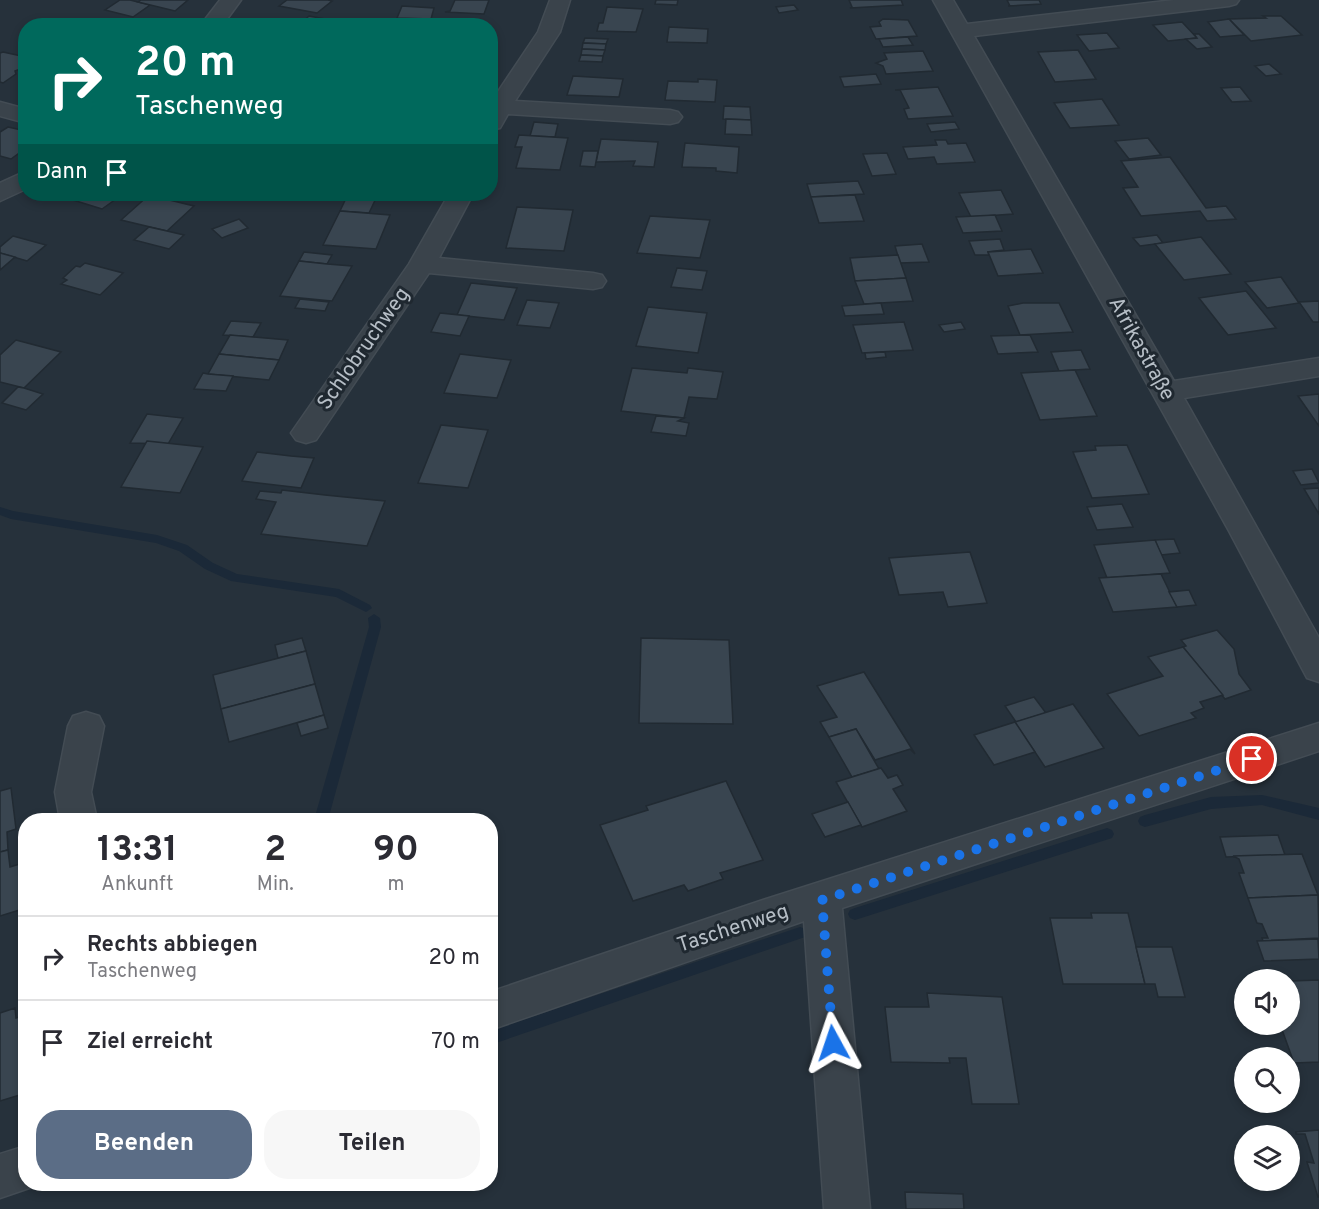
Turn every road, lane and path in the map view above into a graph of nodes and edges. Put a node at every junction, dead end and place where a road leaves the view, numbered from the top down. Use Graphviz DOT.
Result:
graph roads {
  1 [pos="231,0"];
  2 [pos="560,0"];
  3 [pos="944,0"];
  4 [pos="1229,0"];
  5 [pos="216,18"];
  6 [pos="960,31"];
  7 [pos="498,102"];
  8 [pos="498,106"];
  9 [pos="0,109"];
  10 [pos="18,114"];
  11 [pos="670,117"];
  12 [pos="18,183"];
  13 [pos="0,194"];
  14 [pos="457,201"];
  15 [pos="423,264"];
  16 [pos="593,282"];
  17 [pos="1319,367"];
  18 [pos="1165,392"];
  19 [pos="306,433"];
  20 [pos="1319,669"];
  21 [pos="86,726"];
  22 [pos="1319,737"];
  23 [pos="77,813"];
  24 [pos="822,900"];
  25 [pos="498,1008"];
  26 [pos="18,1170"];
  27 [pos="0,1176"];
  28 [pos="847,1209"];
  1 -- 5 [label="street"];
  2 -- 7 [label="street"];
  3 -- 6 [label="street, Afrikastraße"];
  4 -- 6 [label="street"];
  6 -- 18 [label="street, Afrikastraße"];
  8 -- 11 [label="street"];
  9 -- 10 [label="street"];
  12 -- 13 [label="street"];
  14 -- 15 [label="street, Schlobruchweg"];
  15 -- 16 [label="street, Schlobruchweg"];
  15 -- 19 [label="street, Schlobruchweg"];
  17 -- 18 [label="street"];
  18 -- 20 [label="street, Afrikastraße"];
  21 -- 23 [label="street"];
  22 -- 24 [label="street, Taschenweg"];
  24 -- 25 [label="street, Taschenweg"];
  24 -- 28 [label="street"];
  26 -- 27 [label="street"];
}
